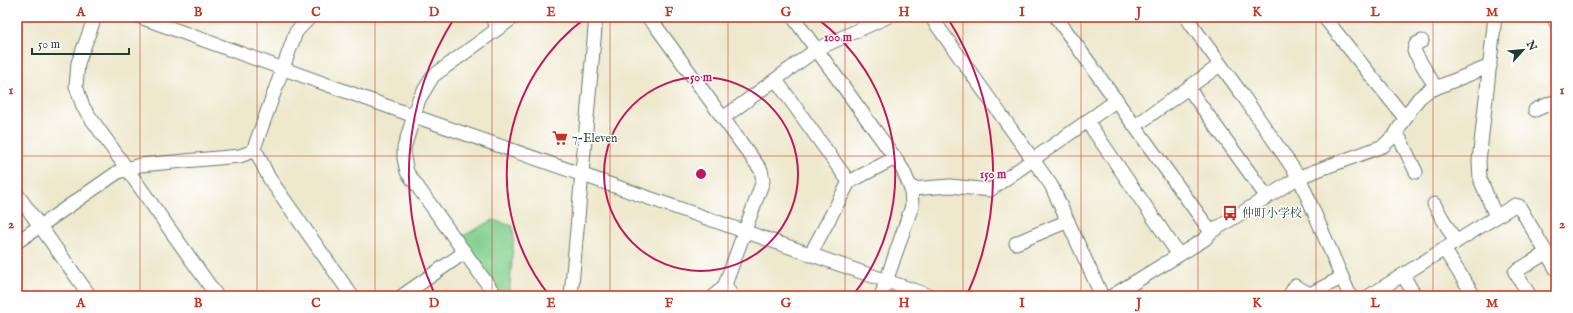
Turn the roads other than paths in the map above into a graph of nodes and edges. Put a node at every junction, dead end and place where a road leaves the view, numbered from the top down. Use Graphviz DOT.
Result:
graph roads {
  1 [pos="95,17"];
  2 [pos="140,17"];
  3 [pos="310,17"];
  4 [pos="491,17"];
  5 [pos="514,17"];
  6 [pos="596,17"];
  7 [pos="647,17"];
  8 [pos="793,17"];
  9 [pos="887,17"];
  10 [pos="931,17"];
  11 [pos="1056,17"];
  12 [pos="1186,17"];
  13 [pos="1324,17"];
  14 [pos="1495,17"];
  15 [pos="1553,17"];
  16 [pos="1556,23"];
  17 [pos="498,28"];
  18 [pos="1422,41"];
  19 [pos="817,50"];
  20 [pos="1220,65"];
  21 [pos="1490,66"];
  22 [pos="284,69"];
  23 [pos="776,80"];
  24 [pos="1436,88"];
  25 [pos="1188,89"];
  26 [pos="1117,100"];
  27 [pos="1556,102"];
  28 [pos="1535,110"];
  29 [pos="414,116"];
  30 [pos="722,118"];
  31 [pos="1405,118"];
  32 [pos="1087,121"];
  33 [pos="1135,126"];
  34 [pos="1395,135"];
  35 [pos="253,150"];
  36 [pos="895,158"];
  37 [pos="1033,160"];
  38 [pos="126,168"];
  39 [pos="1416,172"];
  40 [pos="581,174"];
  41 [pos="1299,177"];
  42 [pos="849,182"];
  43 [pos="912,189"];
  44 [pos="17,194"];
  45 [pos="1267,197"];
  46 [pos="1434,204"];
  47 [pos="1496,217"];
  48 [pos="1068,221"];
  49 [pos="40,226"];
  50 [pos="744,231"];
  51 [pos="1211,232"];
  52 [pos="17,242"];
  53 [pos="1456,242"];
  54 [pos="1016,243"];
  55 [pos="1444,249"];
  56 [pos="465,252"];
  57 [pos="1546,253"];
  58 [pos="810,255"];
  59 [pos="1179,255"];
  60 [pos="1556,269"];
  61 [pos="1403,276"];
  62 [pos="1341,278"];
  63 [pos="886,281"];
  64 [pos="729,290"];
  65 [pos="90,296"];
  66 [pos="217,296"];
  67 [pos="352,296"];
  68 [pos="402,296"];
  69 [pos="496,296"];
  70 [pos="571,296"];
  71 [pos="714,296"];
  72 [pos="881,296"];
  73 [pos="930,296"];
  74 [pos="1102,296"];
  75 [pos="1112,296"];
  76 [pos="1289,296"];
  77 [pos="1350,296"];
  78 [pos="1369,296"];
  79 [pos="1415,296"];
  80 [pos="1474,296"];
  81 [pos="1530,296"];
  1 -- 38 [label="street"];
  2 -- 22 [label="street"];
  3 -- 22 [label="street"];
  4 -- 17 [label="street"];
  5 -- 17 [label="street"];
  6 -- 40 [label="street"];
  7 -- 30 [label="street"];
  8 -- 19 [label="street"];
  9 -- 19 [label="street"];
  10 -- 37 [label="street"];
  11 -- 26 [label="street"];
  12 -- 20 [label="street"];
  13 -- 31 [label="street"];
  14 -- 21 [label="street"];
  15 -- 16 [label="street"];
  17 -- 29 [label="street"];
  18 -- 24 [label="street"];
  19 -- 23 [label="street"];
  19 -- 36 [label="street"];
  20 -- 25 [label="street"];
  20 -- 41 [label="street"];
  21 -- 24 [label="street"];
  21 -- 47 [label="street"];
  22 -- 29 [label="street"];
  22 -- 35 [label="street"];
  23 -- 30 [label="street"];
  23 -- 42 [label="street"];
  24 -- 31 [label="street"];
  25 -- 33 [label="street"];
  25 -- 45 [label="street"];
  26 -- 32 [label="street"];
  26 -- 33 [label="street"];
  27 -- 28 [label="street"];
  29 -- 40 [label="street"];
  29 -- 56 [label="street"];
  30 -- 50 [label="street"];
  31 -- 34 [label="street"];
  32 -- 37 [label="street"];
  32 -- 59 [label="street"];
  33 -- 51 [label="street"];
  34 -- 39 [label="street"];
  34 -- 41 [label="street"];
  35 -- 38 [label="street"];
  35 -- 67 [label="street"];
  36 -- 42 [label="street"];
  36 -- 43 [label="street"];
  37 -- 43 [label="street"];
  37 -- 48 [label="street"];
  38 -- 49 [label="street"];
  38 -- 66 [label="street"];
  40 -- 50 [label="street"];
  40 -- 70 [label="street"];
  41 -- 45 [label="street"];
  41 -- 62 [label="street"];
  42 -- 58 [label="street"];
  43 -- 63 [label="street"];
  44 -- 49 [label="street"];
  45 -- 51 [label="street"];
  46 -- 53 [label="street"];
  47 -- 53 [label="street"];
  47 -- 57 [label="street"];
  48 -- 54 [label="street"];
  48 -- 74 [label="street"];
  49 -- 52 [label="street"];
  49 -- 65 [label="street"];
  50 -- 58 [label="street"];
  50 -- 64 [label="street"];
  51 -- 59 [label="street"];
  53 -- 55 [label="street"];
  55 -- 61 [label="street"];
  55 -- 80 [label="street"];
  56 -- 68 [label="street"];
  56 -- 69 [label="street"];
  57 -- 60 [label="street"];
  57 -- 81 [label="street"];
  58 -- 63 [label="street"];
  59 -- 75 [label="street"];
  61 -- 78 [label="street"];
  61 -- 79 [label="street"];
  62 -- 76 [label="street"];
  62 -- 77 [label="street"];
  63 -- 72 [label="street"];
  63 -- 73 [label="street"];
  64 -- 71 [label="street"];
}
